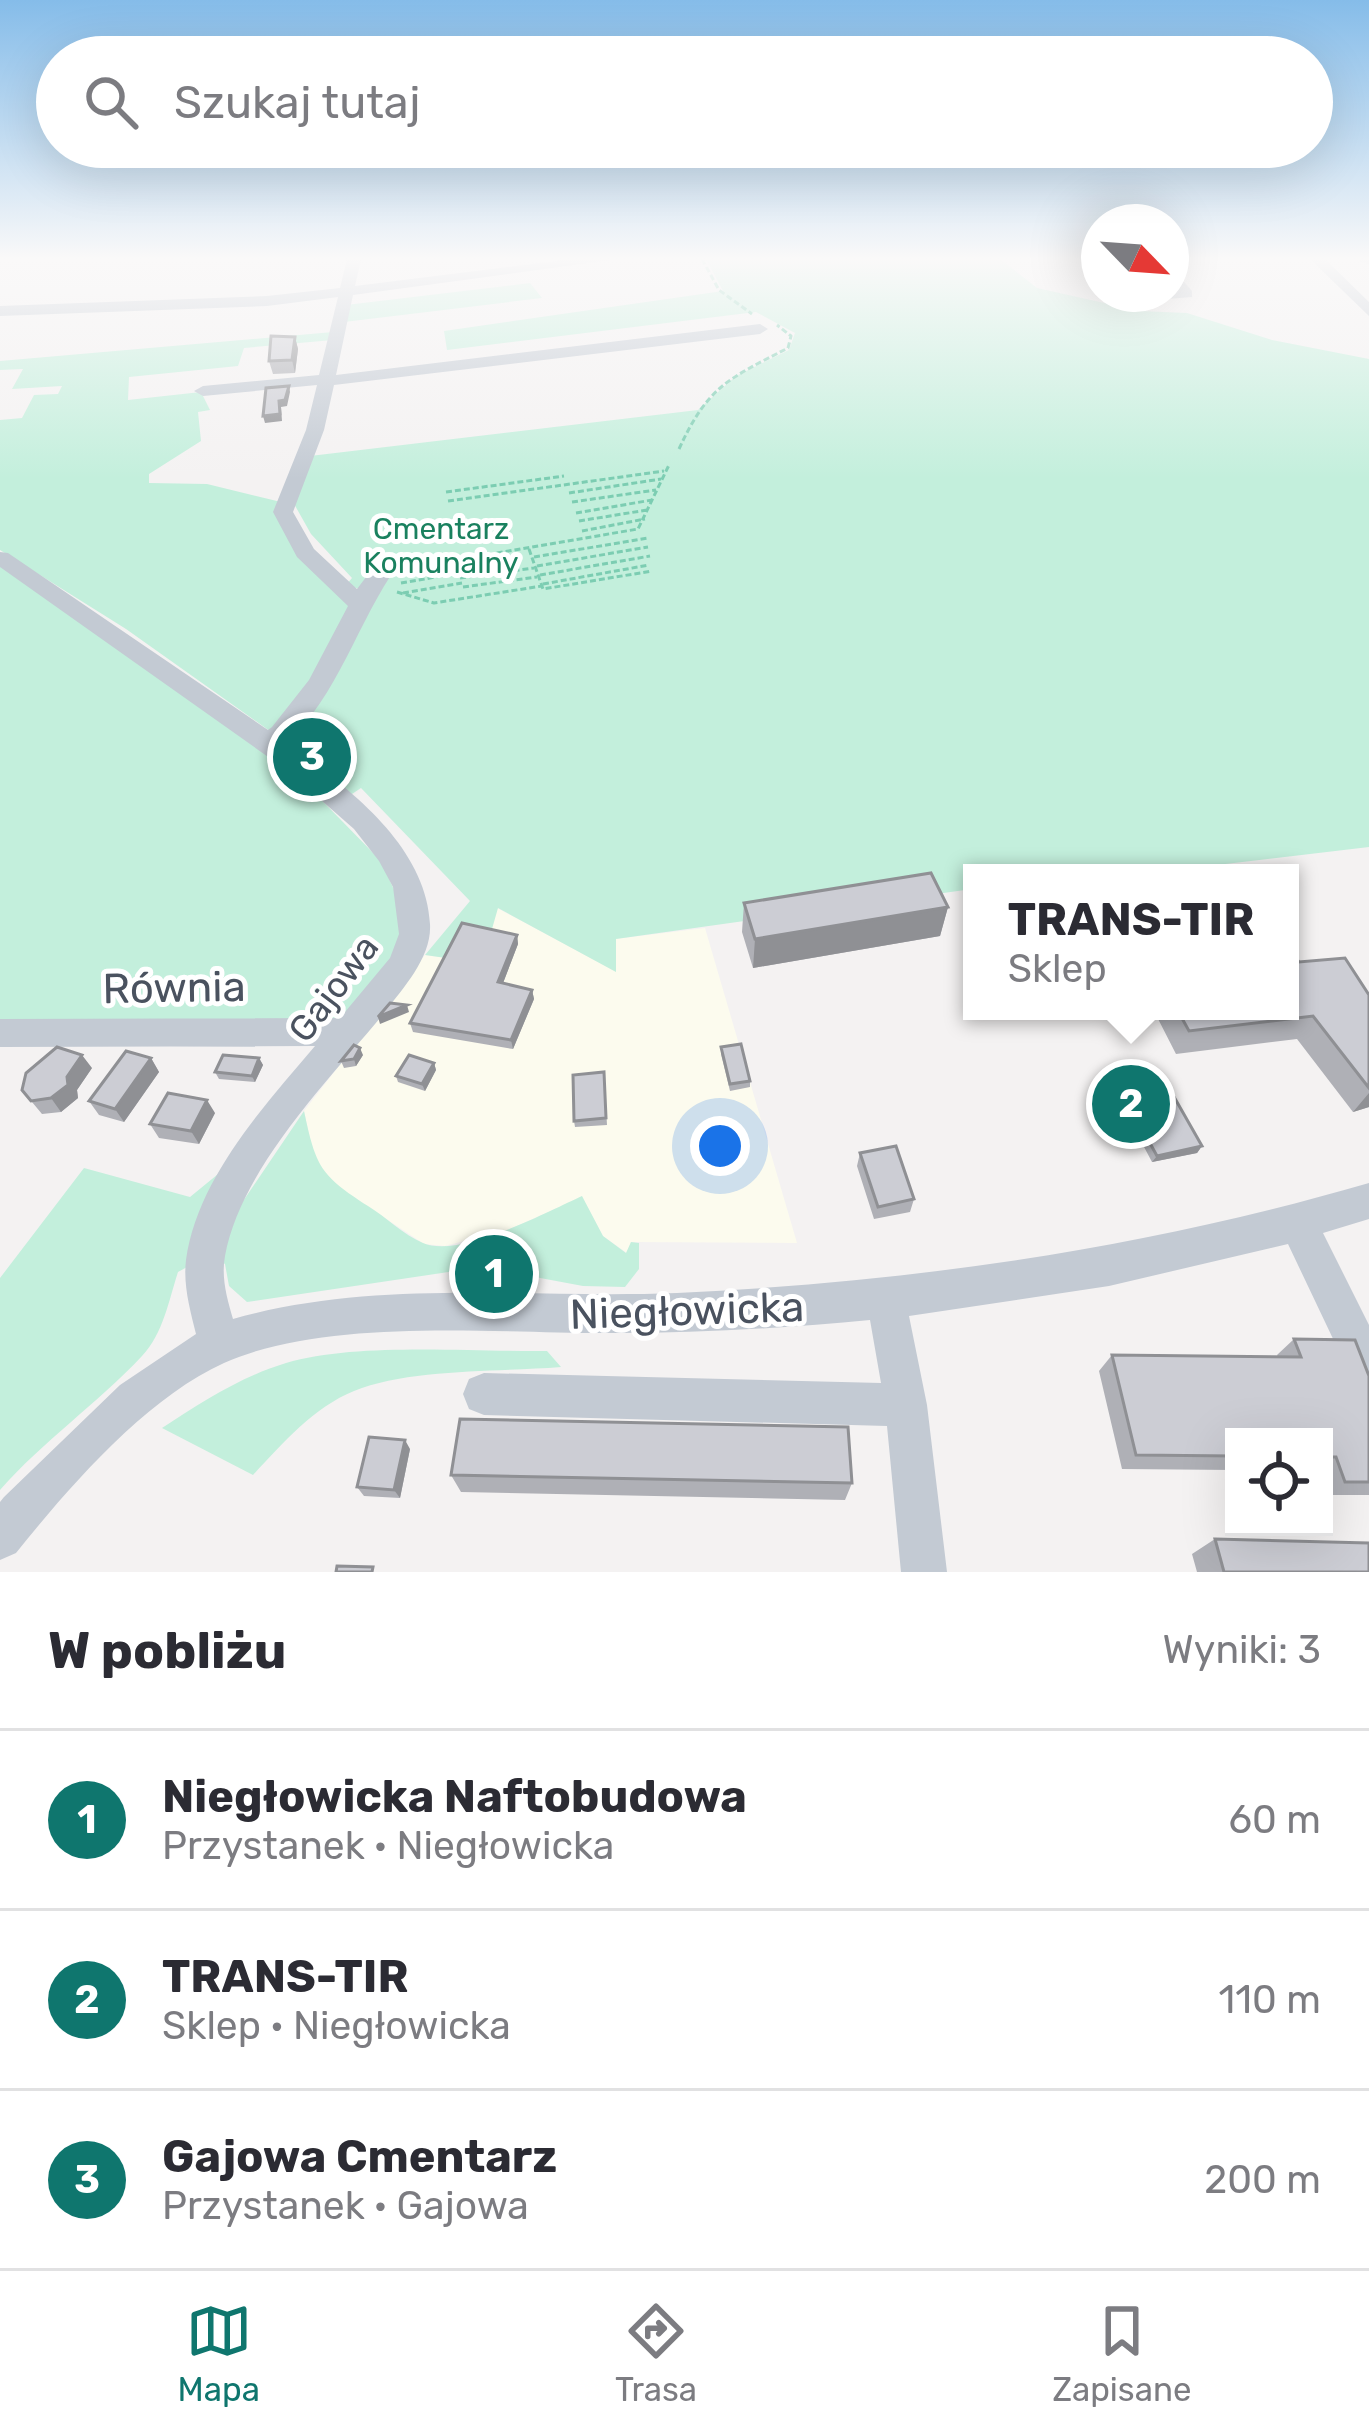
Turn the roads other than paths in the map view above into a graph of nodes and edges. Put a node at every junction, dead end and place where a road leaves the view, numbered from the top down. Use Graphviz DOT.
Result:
graph roads {
  1 [pos="336,332"];
  2 [pos="700,332"];
  3 [pos="326,380"];
  4 [pos="203,391"];
  5 [pos="0,558"];
  6 [pos="268,742"];
  7 [pos="350,1031"];
  8 [pos="0,1033"];
  9 [pos="1369,1201"];
  10 [pos="1298,1224"];
  11 [pos="886,1301"];
  12 [pos="219,1344"];
  13 [pos="1369,1368"];
  14 [pos="484,1394"];
  15 [pos="905,1405"];
  16 [pos="0,1537"];
  17 [pos="924,1572"];
  1 -- 3 [label="street"];
  2 -- 3 [label="street"];
  3 -- 4 [label="street"];
  3 -- 6 [label="street"];
  5 -- 6 [label="street, Gajowa"];
  6 -- 7 [label="street, Gajowa"];
  7 -- 8 [label="street, Równia"];
  7 -- 12 [label="street, Gajowa"];
  9 -- 10 [label="street, Niegłowicka"];
  10 -- 11 [label="street, Niegłowicka"];
  10 -- 13 [label="street"];
  11 -- 12 [label="street, Niegłowicka"];
  11 -- 15 [label="street"];
  12 -- 16 [label="street, Niegłowicka"];
  14 -- 15 [label="street"];
  15 -- 17 [label="street"];
}
